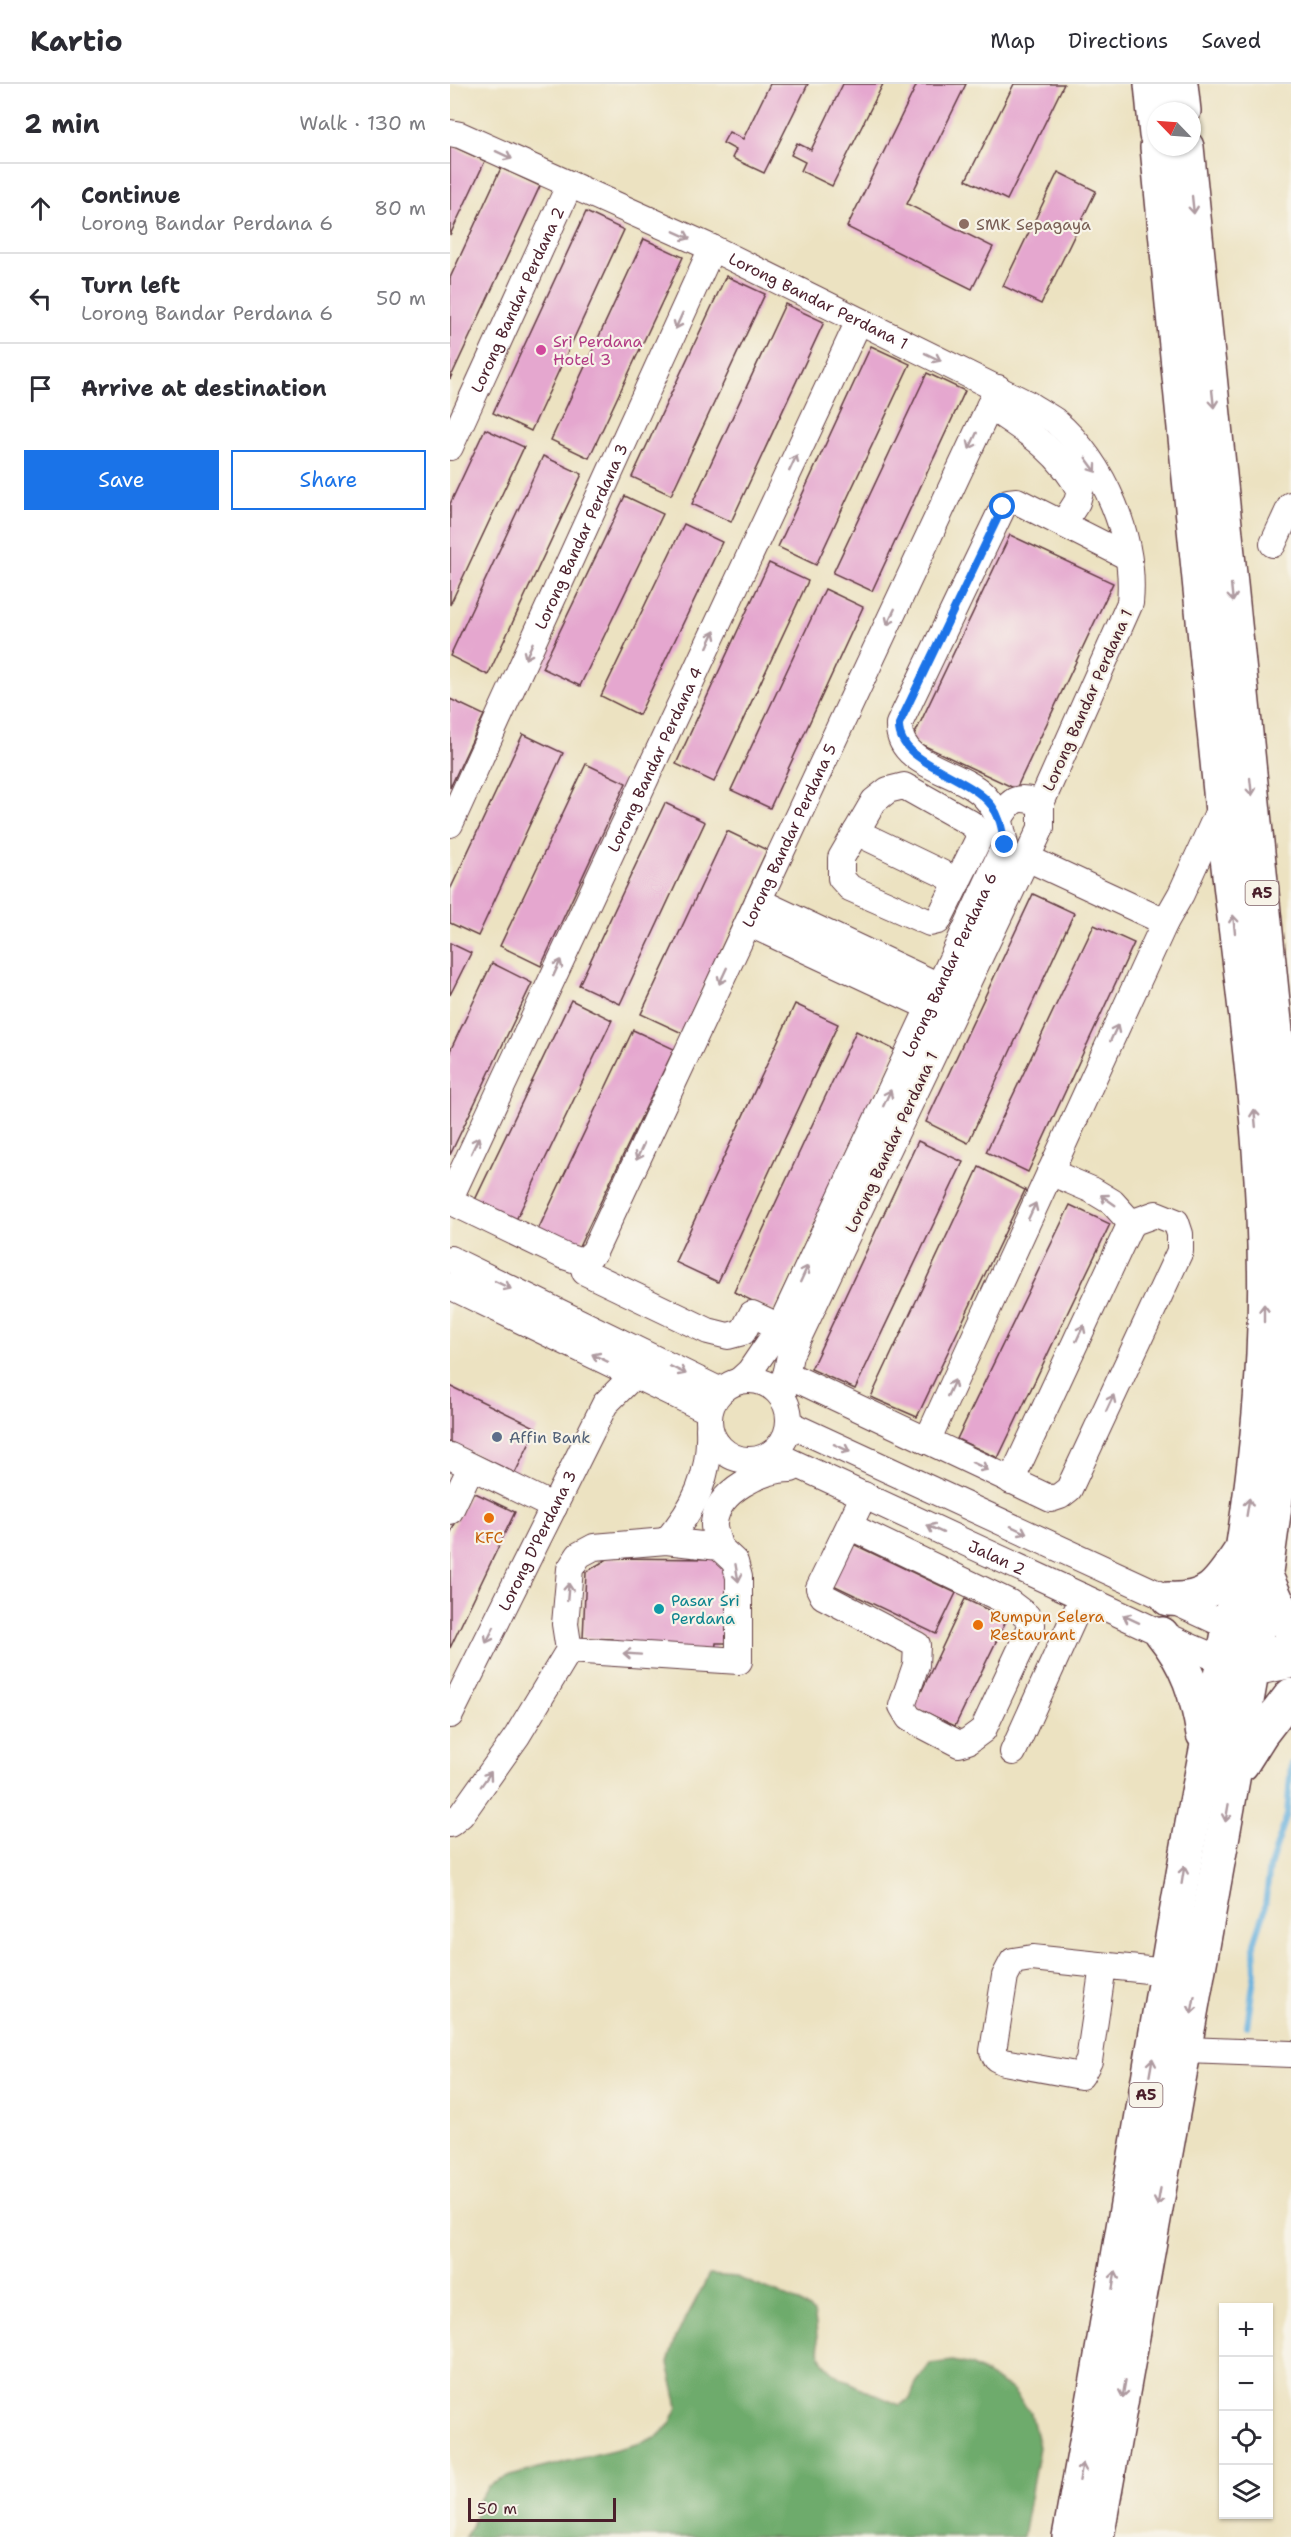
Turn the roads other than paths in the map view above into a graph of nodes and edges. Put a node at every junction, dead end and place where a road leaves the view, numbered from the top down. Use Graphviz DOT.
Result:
graph roads {
  1 [pos="1151,84"];
  2 [pos="1181,84"];
  3 [pos="1153,102"];
  4 [pos="1183,102"];
  5 [pos="450,133"];
  6 [pos="1158,156"];
  7 [pos="1188,156"];
  8 [pos="569,186"];
  9 [pos="712,248"];
  10 [pos="860,321"];
  11 [pos="993,397"];
  12 [pos="450,447"];
  13 [pos="1291,505"];
  14 [pos="1063,524"];
  15 [pos="1273,544"];
  16 [pos="1128,557"];
  17 [pos="915,756"];
  18 [pos="904,786"];
  19 [pos="1041,804"];
  20 [pos="1221,806"];
  21 [pos="1000,819"];
  22 [pos="450,824"];
  23 [pos="856,832"];
  24 [pos="1027,858"];
  25 [pos="958,881"];
  26 [pos="753,912"];
  27 [pos="938,921"];
  28 [pos="1165,922"];
  29 [pos="951,962"];
  30 [pos="934,997"];
  31 [pos="1050,1172"];
  32 [pos="450,1199"];
  33 [pos="1131,1223"];
  34 [pos="450,1259"];
  35 [pos="573,1259"];
  36 [pos="450,1286"];
  37 [pos="780,1327"];
  38 [pos="634,1375"];
  39 [pos="784,1385"];
  40 [pos="720,1403"];
  41 [pos="789,1424"];
  42 [pos="927,1441"];
  43 [pos="772,1453"];
  44 [pos="461,1461"];
  45 [pos="807,1469"];
  46 [pos="1011,1481"];
  47 [pos="864,1495"];
  48 [pos="554,1507"];
  49 [pos="450,1511"];
  50 [pos="849,1527"];
  51 [pos="666,1541"];
  52 [pos="719,1547"];
  53 [pos="1240,1550"];
  54 [pos="1266,1576"];
  55 [pos="1083,1597"];
  56 [pos="1168,1599"];
  57 [pos="1291,1632"];
  58 [pos="1243,1633"];
  59 [pos="1162,1634"];
  60 [pos="569,1650"];
  61 [pos="1291,1664"];
  62 [pos="1237,1667"];
  63 [pos="1291,1695"];
  64 [pos="450,1715"];
  65 [pos="1206,1751"];
  66 [pos="1013,1752"];
  67 [pos="1234,1777"];
  68 [pos="450,1824"];
  69 [pos="1103,1966"];
  70 [pos="1167,1972"];
  71 [pos="1186,2050"];
  72 [pos="1291,2054"];
  73 [pos="1084,2534"];
  1 -- 3 [label="highway"];
  2 -- 4 [label="highway"];
  5 -- 8 [label="street, Lorong Bandar Perdana 1, one-way"];
  6 -- 20 [label="highway, A5"];
  7 -- 54 [label="highway, A5, one-way"];
  8 -- 9 [label="street, Lorong Bandar Perdana 1, one-way"];
  8 -- 12 [label="street, Lorong Bandar Perdana 2"];
  9 -- 10 [label="street, Lorong Bandar Perdana 1"];
  9 -- 22 [label="street, Lorong Bandar Perdana 3, one-way"];
  10 -- 11 [label="street, Lorong Bandar Perdana 1, one-way"];
  32 -- 10 [label="street, Lorong Bandar Perdana 4, one-way"];
  11 -- 14 [label="street"];
  11 -- 16 [label="street, Lorong Bandar Perdana 1, one-way"];
  11 -- 26 [label="street, Lorong Bandar Perdana 5, one-way"];
  13 -- 15 [label="street"];
  14 -- 16 [label="street, Lorong Bandar Perdana 6"];
  14 -- 17 [label="street, Lorong Bandar Perdana 6"];
  16 -- 19 [label="street, Lorong Bandar Perdana 1"];
  17 -- 18 [label="street"];
  17 -- 21 [label="street, Lorong Bandar Perdana 6"];
  18 -- 23 [label="street"];
  18 -- 25 [label="street"];
  19 -- 21 [label="street"];
  19 -- 24 [label="street, Lorong Bandar Perdana 1"];
  20 -- 28 [label="street"];
  53 -- 20 [label="highway, A5, one-way"];
  21 -- 29 [label="street, Lorong Bandar Perdana 6"];
  23 -- 25 [label="street"];
  23 -- 27 [label="street"];
  24 -- 28 [label="street"];
  24 -- 39 [label="street, Lorong Bandar Perdana 1"];
  25 -- 27 [label="street"];
  26 -- 30 [label="street"];
  26 -- 35 [label="street, Lorong Bandar Perdana 5, one-way"];
  27 -- 29 [label="street"];
  31 -- 28 [label="street, one-way"];
  29 -- 30 [label="street, Lorong Bandar Perdana 6"];
  37 -- 30 [label="street, Lorong Bandar Perdana 6, one-way"];
  33 -- 31 [label="street, one-way"];
  42 -- 31 [label="street, one-way"];
  32 -- 35 [label="street"];
  46 -- 33 [label="street, one-way"];
  46 -- 33 [label="street, one-way"];
  34 -- 40 [label="street, one-way"];
  35 -- 37 [label="street"];
  38 -- 36 [label="street, one-way"];
  37 -- 40 [label="street, Lorong Bandar Perdana 6"];
  38 -- 40 [label="street"];
  38 -- 48 [label="street, Lorong D'Perdana 3"];
  39 -- 40 [label="street"];
  39 -- 41 [label="street"];
  39 -- 42 [label="street"];
  40 -- 43 [label="street"];
  40 -- 51 [label="street"];
  41 -- 43 [label="street"];
  41 -- 56 [label="street, Jalan 2, one-way"];
  42 -- 46 [label="street, one-way"];
  43 -- 45 [label="street, Jalan 2"];
  44 -- 48 [label="street"];
  44 -- 49 [label="street"];
  45 -- 47 [label="street, Jalan 2"];
  45 -- 52 [label="street"];
  47 -- 50 [label="street"];
  55 -- 47 [label="street, Jalan 2, one-way"];
  48 -- 64 [label="street, Lorong D'Perdana 3, one-way"];
  50 -- 50 [label="street"];
  51 -- 52 [label="street"];
  60 -- 51 [label="street, one-way"];
  52 -- 60 [label="street, one-way"];
  53 -- 56 [label="highway"];
  53 -- 58 [label="highway, A5"];
  54 -- 57 [label="highway"];
  54 -- 58 [label="highway, A5"];
  59 -- 55 [label="street, Jalan 2, one-way"];
  55 -- 66 [label="street"];
  56 -- 58 [label="street, Jalan 2"];
  58 -- 61 [label="street, Jalan 2"];
  58 -- 62 [label="highway, A5"];
  59 -- 62 [label="street, Jalan 2"];
  59 -- 65 [label="highway"];
  68 -- 60 [label="street, one-way"];
  61 -- 62 [label="street"];
  62 -- 65 [label="highway, A5"];
  62 -- 67 [label="highway, A5"];
  63 -- 67 [label="highway"];
  70 -- 65 [label="highway, A5, one-way"];
  67 -- 71 [label="highway, A5, one-way"];
  69 -- 69 [label="street"];
  69 -- 70 [label="street"];
  73 -- 70 [label="highway, A5, one-way"];
  71 -- 72 [label="street"];
  71 -- 73 [label="highway, A5, one-way"];
}
